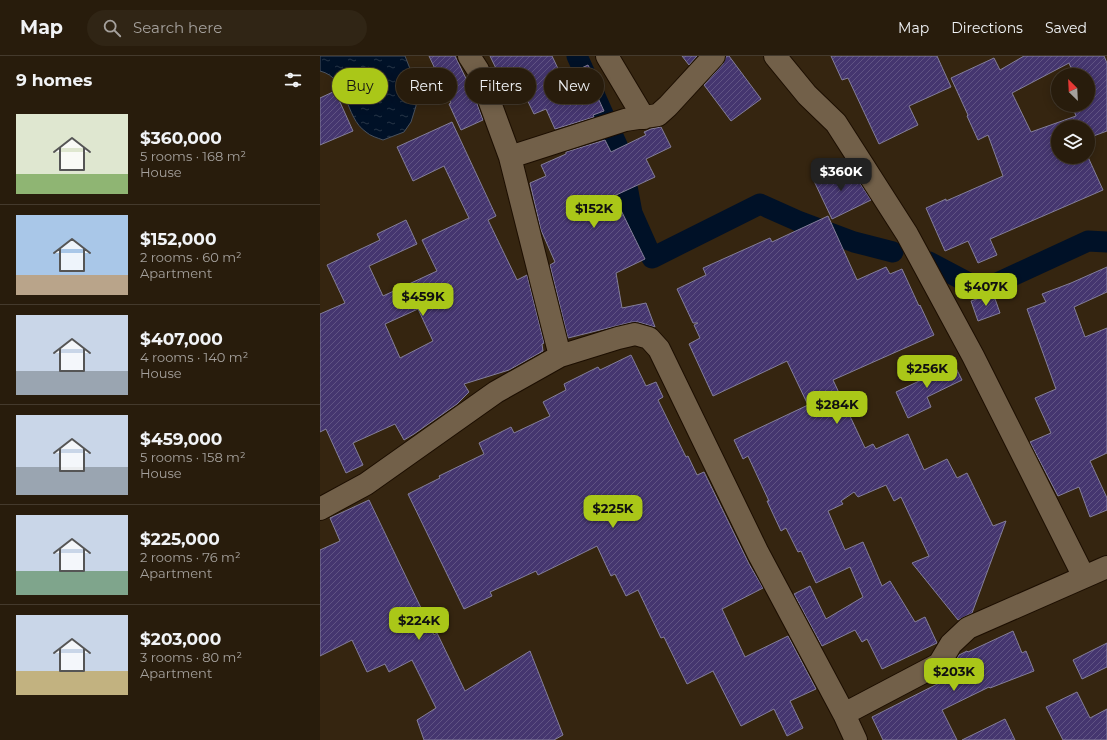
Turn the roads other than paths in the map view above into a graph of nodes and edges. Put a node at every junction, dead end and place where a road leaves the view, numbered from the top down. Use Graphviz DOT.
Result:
graph roads {
  1 [pos="469,56"];
  2 [pos="607,56"];
  3 [pos="714,56"];
  4 [pos="775,56"];
  5 [pos="635,119"];
  6 [pos="510,157"];
  7 [pos="560,356"];
  8 [pos="320,509"];
  9 [pos="1107,567"];
  10 [pos="1084,577"];
  11 [pos="844,714"];
  12 [pos="856,740"];
  1 -- 6 [label="street"];
  2 -- 5 [label="street"];
  3 -- 5 [label="street"];
  4 -- 10 [label="street"];
  5 -- 6 [label="street"];
  6 -- 7 [label="street"];
  7 -- 8 [label="street"];
  7 -- 11 [label="street"];
  9 -- 10 [label="street"];
  10 -- 11 [label="street"];
  11 -- 12 [label="street"];
}
